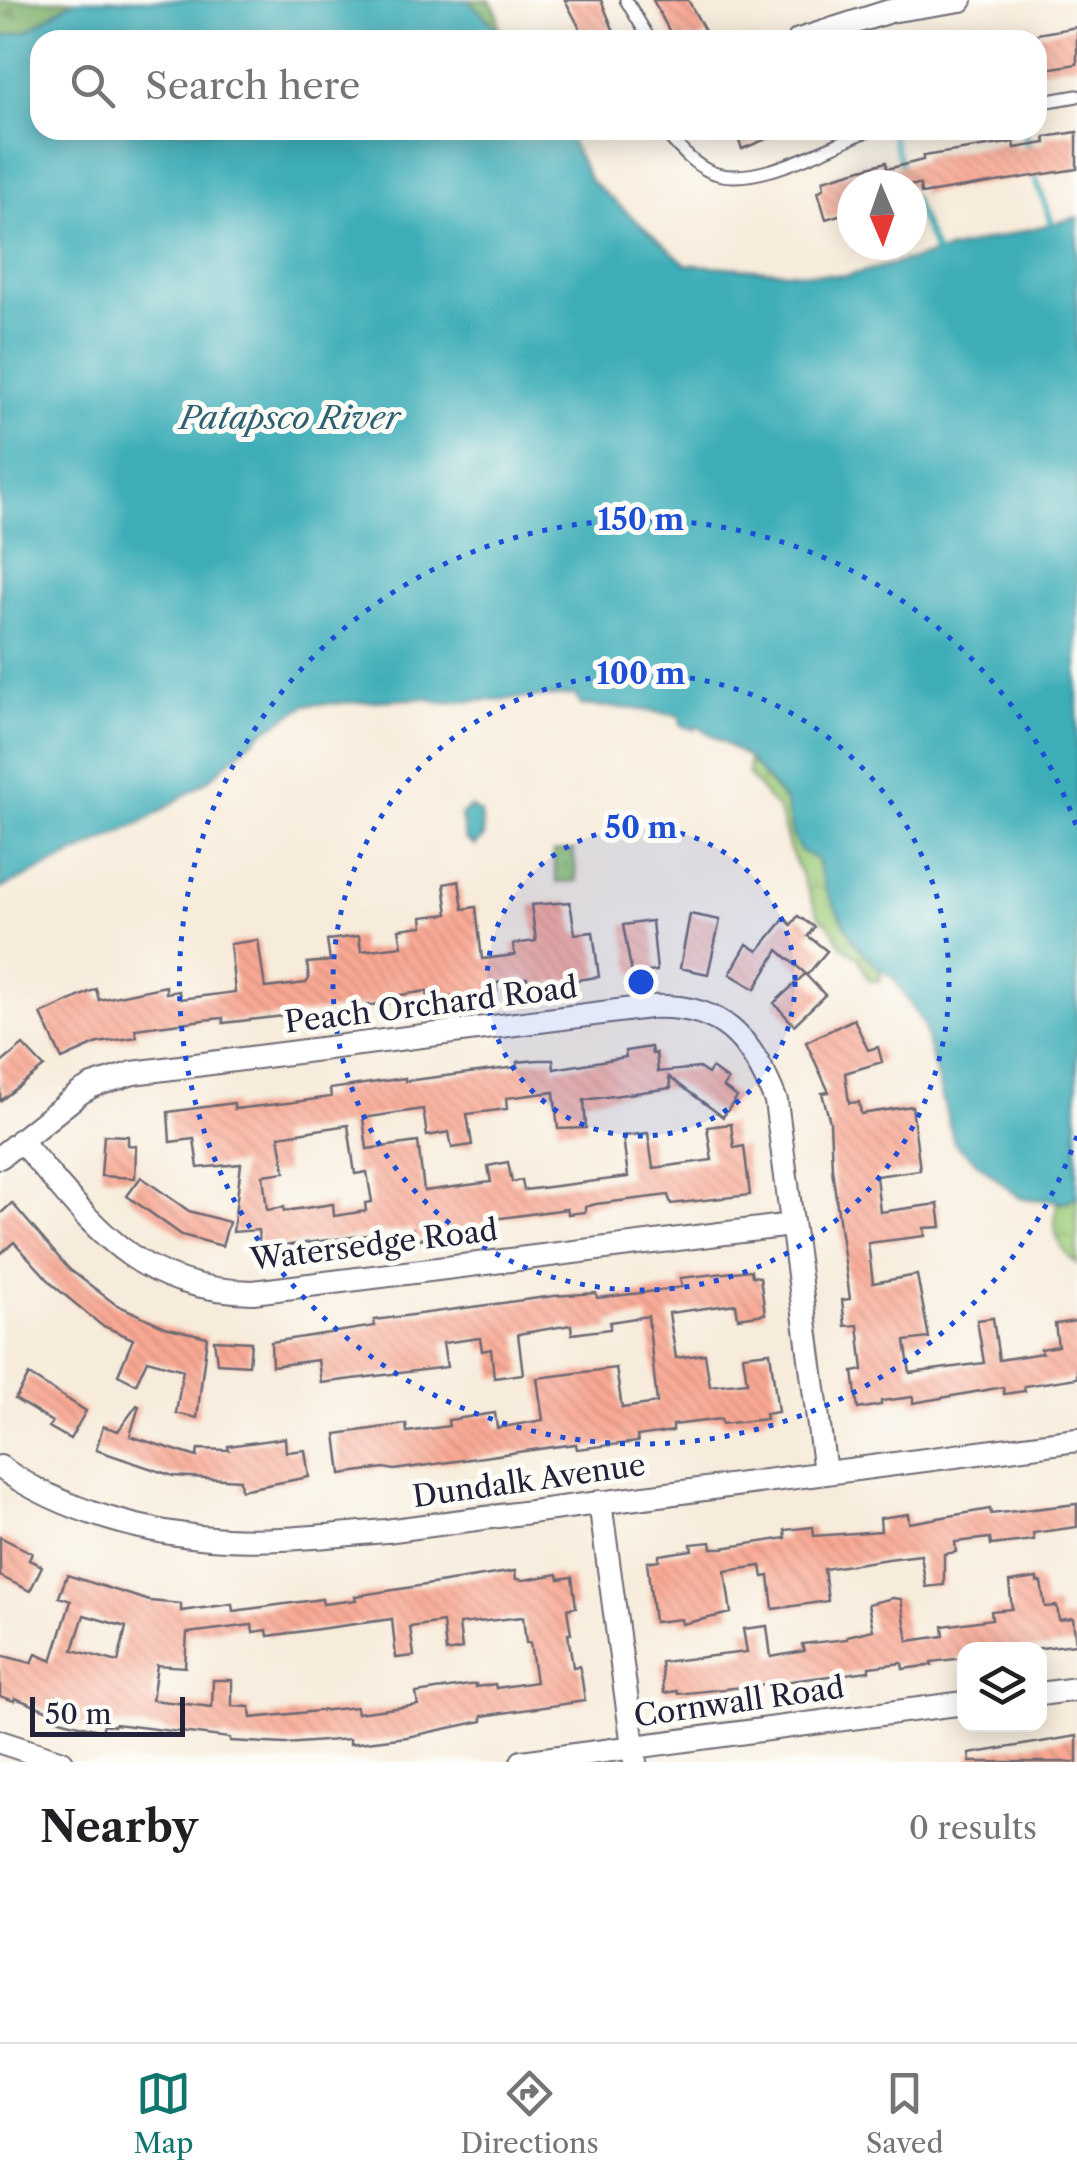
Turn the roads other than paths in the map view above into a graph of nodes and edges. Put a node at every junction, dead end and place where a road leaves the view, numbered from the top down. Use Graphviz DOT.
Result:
graph roads {
  1 [pos="626,0"];
  2 [pos="961,0"];
  3 [pos="644,30"];
  4 [pos="831,30"];
  5 [pos="1077,96"];
  6 [pos="1047,101"];
  7 [pos="673,140"];
  8 [pos="846,140"];
  9 [pos="20,1140"];
  10 [pos="0,1157"];
  11 [pos="791,1225"];
  12 [pos="1077,1440"];
  13 [pos="0,1467"];
  14 [pos="825,1472"];
  15 [pos="600,1502"];
  16 [pos="1077,1689"];
  17 [pos="1047,1693"];
  18 [pos="957,1704"];
  19 [pos="0,1742"];
  20 [pos="634,1754"];
  21 [pos="62,1762"];
  22 [pos="522,1762"];
  1 -- 3 [label="lane"];
  2 -- 4 [label="street"];
  5 -- 6 [label="lane"];
  7 -- 8 [label="lane"];
  9 -- 10 [label="street, Peach Orchard Road"];
  9 -- 11 [label="street, Watersedge Road"];
  9 -- 11 [label="street, Peach Orchard Road"];
  11 -- 14 [label="street, Peach Orchard Road"];
  12 -- 14 [label="street, Dundalk Avenue"];
  13 -- 15 [label="street, Dundalk Avenue"];
  14 -- 15 [label="street, Dundalk Avenue"];
  15 -- 20 [label="street"];
  16 -- 17 [label="street"];
  18 -- 20 [label="street, Cornwall Road"];
  19 -- 21 [label="street"];
  20 -- 22 [label="street, Cornwall Road"];
}
